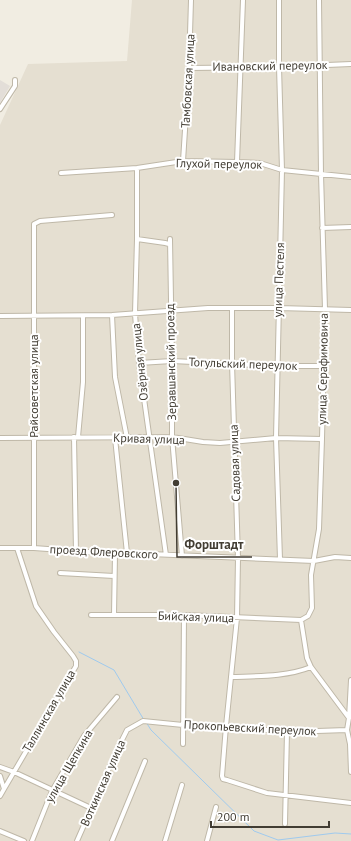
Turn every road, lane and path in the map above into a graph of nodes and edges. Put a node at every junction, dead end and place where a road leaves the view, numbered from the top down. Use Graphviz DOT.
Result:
graph roads {
  1 [pos="190,0"];
  2 [pos="243,0"];
  3 [pos="280,0"];
  4 [pos="319,0"];
  5 [pos="351,64"];
  6 [pos="320,66"];
  7 [pos="279,67"];
  8 [pos="189,68"];
  9 [pos="240,68"];
  10 [pos="15,80"];
  11 [pos="0,109"];
  12 [pos="184,161"];
  13 [pos="237,162"];
  14 [pos="137,168"];
  15 [pos="282,170"];
  16 [pos="62,172"];
  17 [pos="321,174"];
  18 [pos="351,176"];
  19 [pos="112,215"];
  20 [pos="351,227"];
  21 [pos="322,228"];
  22 [pos="137,239"];
  23 [pos="170,239"];
  24 [pos="169,244"];
  25 [pos="232,308"];
  26 [pos="279,308"];
  27 [pos="325,309"];
  28 [pos="351,310"];
  29 [pos="170,311"];
  30 [pos="135,314"];
  31 [pos="112,315"];
  32 [pos="0,316"];
  33 [pos="83,316"];
  34 [pos="34,317"];
  35 [pos="172,361"];
  36 [pos="139,362"];
  37 [pos="232,363"];
  38 [pos="276,366"];
  39 [pos="323,366"];
  40 [pos="34,437"];
  41 [pos="76,437"];
  42 [pos="172,437"];
  43 [pos="0,438"];
  44 [pos="115,438"];
  45 [pos="127,438"];
  46 [pos="149,438"];
  47 [pos="276,438"];
  48 [pos="322,439"];
  49 [pos="235,441"];
  50 [pos="0,548"];
  51 [pos="17,548"];
  52 [pos="34,548"];
  53 [pos="76,552"];
  54 [pos="127,553"];
  55 [pos="115,554"];
  56 [pos="166,555"];
  57 [pos="182,556"];
  58 [pos="238,558"];
  59 [pos="351,558"];
  60 [pos="280,559"];
  61 [pos="314,561"];
  62 [pos="60,573"];
  63 [pos="114,576"];
  64 [pos="91,615"];
  65 [pos="114,615"];
  66 [pos="184,615"];
  67 [pos="237,618"];
  68 [pos="301,620"];
  69 [pos="311,667"];
  70 [pos="231,677"];
  71 [pos="351,680"];
  72 [pos="117,697"];
  73 [pos="349,718"];
  74 [pos="153,722"];
  75 [pos="183,725"];
  76 [pos="226,726"];
  77 [pos="347,730"];
  78 [pos="287,732"];
  79 [pos="183,744"];
  80 [pos="350,744"];
  81 [pos="145,761"];
  82 [pos="0,767"];
  83 [pos="14,772"];
  84 [pos="351,772"];
  85 [pos="0,776"];
  86 [pos="182,785"];
  87 [pos="4,789"];
  88 [pos="52,791"];
  89 [pos="0,796"];
  90 [pos="286,796"];
  91 [pos="351,803"];
  92 [pos="216,807"];
  93 [pos="91,808"];
  94 [pos="285,824"];
  95 [pos="0,831"];
  96 [pos="24,841"];
  97 [pos="32,841"];
  98 [pos="77,841"];
  99 [pos="112,841"];
  100 [pos="165,841"];
  101 [pos="207,841"];
  1 -- 8 [label="street, Тамбовская улица"];
  2 -- 9 [label="street"];
  3 -- 7 [label="street, улица Пестеля"];
  4 -- 6 [label="street, улица Серафимовича"];
  5 -- 6 [label="street, Ивановский переулок"];
  6 -- 7 [label="street, Ивановский переулок"];
  6 -- 17 [label="street, улица Серафимовича"];
  7 -- 9 [label="street, Ивановский переулок"];
  7 -- 15 [label="street, улица Пестеля"];
  8 -- 9 [label="street, Ивановский переулок"];
  8 -- 12 [label="street, Тамбовская улица"];
  9 -- 13 [label="street"];
  10 -- 11 [label="street"];
  12 -- 13 [label="street, Глухой переулок"];
  12 -- 14 [label="street, Глухой переулок"];
  13 -- 15 [label="street, Глухой переулок"];
  14 -- 16 [label="street, Глухой переулок"];
  14 -- 22 [label="street, Озёрная улица"];
  15 -- 17 [label="street, Глухой переулок"];
  15 -- 26 [label="street, улица Пестеля"];
  17 -- 18 [label="street, Глухой переулок"];
  17 -- 21 [label="street, улица Серафимовича"];
  19 -- 34 [label="street, Райсоветская улица"];
  20 -- 21 [label="street"];
  21 -- 27 [label="street, улица Серафимовича"];
  22 -- 24 [label="street"];
  22 -- 30 [label="street, Озёрная улица"];
  23 -- 24 [label="street, Зеравшанский проезд"];
  24 -- 29 [label="street, Зеравшанский проезд"];
  25 -- 26 [label="street"];
  25 -- 29 [label="street"];
  25 -- 37 [label="street, Садовая улица"];
  26 -- 27 [label="street"];
  26 -- 38 [label="street, улица Пестеля"];
  27 -- 28 [label="street"];
  27 -- 39 [label="street, улица Серафимовича"];
  29 -- 30 [label="street"];
  29 -- 35 [label="street, Зеравшанский проезд"];
  30 -- 31 [label="street"];
  30 -- 36 [label="street, Озёрная улица"];
  31 -- 33 [label="street"];
  31 -- 45 [label="street"];
  32 -- 34 [label="street"];
  33 -- 34 [label="street"];
  33 -- 41 [label="street"];
  34 -- 40 [label="street, Райсоветская улица"];
  35 -- 36 [label="street, Тогульский переулок"];
  35 -- 37 [label="street, Тогульский переулок"];
  35 -- 42 [label="street, Зеравшанский проезд"];
  36 -- 46 [label="street, Озёрная улица"];
  37 -- 38 [label="street, Тогульский переулок"];
  37 -- 49 [label="street, Садовая улица"];
  38 -- 39 [label="street, Тогульский переулок"];
  38 -- 47 [label="street, улица Пестеля"];
  39 -- 48 [label="street, улица Серафимовича"];
  40 -- 41 [label="street, Кривая улица"];
  40 -- 43 [label="street, Кривая улица"];
  40 -- 52 [label="street, Райсоветская улица"];
  41 -- 44 [label="street, Кривая улица"];
  41 -- 53 [label="street"];
  42 -- 46 [label="street, Кривая улица"];
  42 -- 49 [label="street, Кривая улица"];
  42 -- 57 [label="street, Зеравшанский проезд"];
  44 -- 45 [label="street, Кривая улица"];
  44 -- 54 [label="street"];
  45 -- 46 [label="street, Кривая улица"];
  46 -- 56 [label="street, Озёрная улица"];
  47 -- 48 [label="street, Кривая улица"];
  47 -- 49 [label="street, Кривая улица"];
  47 -- 60 [label="street, улица Пестеля"];
  48 -- 61 [label="street, улица Серафимовича"];
  49 -- 58 [label="street, Садовая улица"];
  50 -- 51 [label="street, проезд Флеровского"];
  51 -- 52 [label="street, проезд Флеровского"];
  51 -- 83 [label="street, Таллинская улица"];
  52 -- 53 [label="street, проезд Флеровского"];
  53 -- 55 [label="street, проезд Флеровского"];
  54 -- 55 [label="street, проезд Флеровского"];
  54 -- 56 [label="street, проезд Флеровского"];
  55 -- 63 [label="street"];
  56 -- 57 [label="street, проезд Флеровского"];
  57 -- 58 [label="street, проезд Флеровского"];
  58 -- 60 [label="street, проезд Флеровского"];
  58 -- 67 [label="street, Садовая улица"];
  59 -- 61 [label="street, проезд Флеровского"];
  60 -- 61 [label="street, проезд Флеровского"];
  61 -- 68 [label="street, улица Серафимовича"];
  62 -- 63 [label="street"];
  63 -- 65 [label="street"];
  64 -- 65 [label="street, Бийская улица"];
  65 -- 66 [label="street, Бийская улица"];
  66 -- 67 [label="street, Бийская улица"];
  66 -- 75 [label="street"];
  67 -- 68 [label="street, Бийская улица"];
  67 -- 70 [label="street, Садовая улица"];
  68 -- 69 [label="street"];
  69 -- 70 [label="street"];
  69 -- 73 [label="street"];
  70 -- 76 [label="street, Садовая улица"];
  71 -- 73 [label="street"];
  72 -- 88 [label="street, улица Щепкина"];
  73 -- 77 [label="street"];
  74 -- 75 [label="street, Прокопьевский переулок"];
  74 -- 93 [label="street, Воткинская улица"];
  75 -- 76 [label="street, Прокопьевский переулок"];
  75 -- 79 [label="street"];
  76 -- 78 [label="street, Прокопьевский переулок"];
  76 -- 90 [label="street, Садовая улица"];
  77 -- 78 [label="street, Прокопьевский переулок"];
  77 -- 80 [label="street"];
  78 -- 90 [label="street"];
  80 -- 84 [label="street"];
  81 -- 99 [label="street"];
  82 -- 83 [label="street"];
  83 -- 87 [label="street, Таллинская улица"];
  83 -- 88 [label="street"];
  85 -- 87 [label="street"];
  86 -- 100 [label="street"];
  87 -- 89 [label="street, Таллинская улица"];
  88 -- 93 [label="street"];
  88 -- 97 [label="street, улица Щепкина"];
  90 -- 91 [label="street"];
  90 -- 94 [label="street"];
  92 -- 101 [label="street"];
  93 -- 98 [label="street, Воткинская улица"];
  95 -- 96 [label="street"];
}
